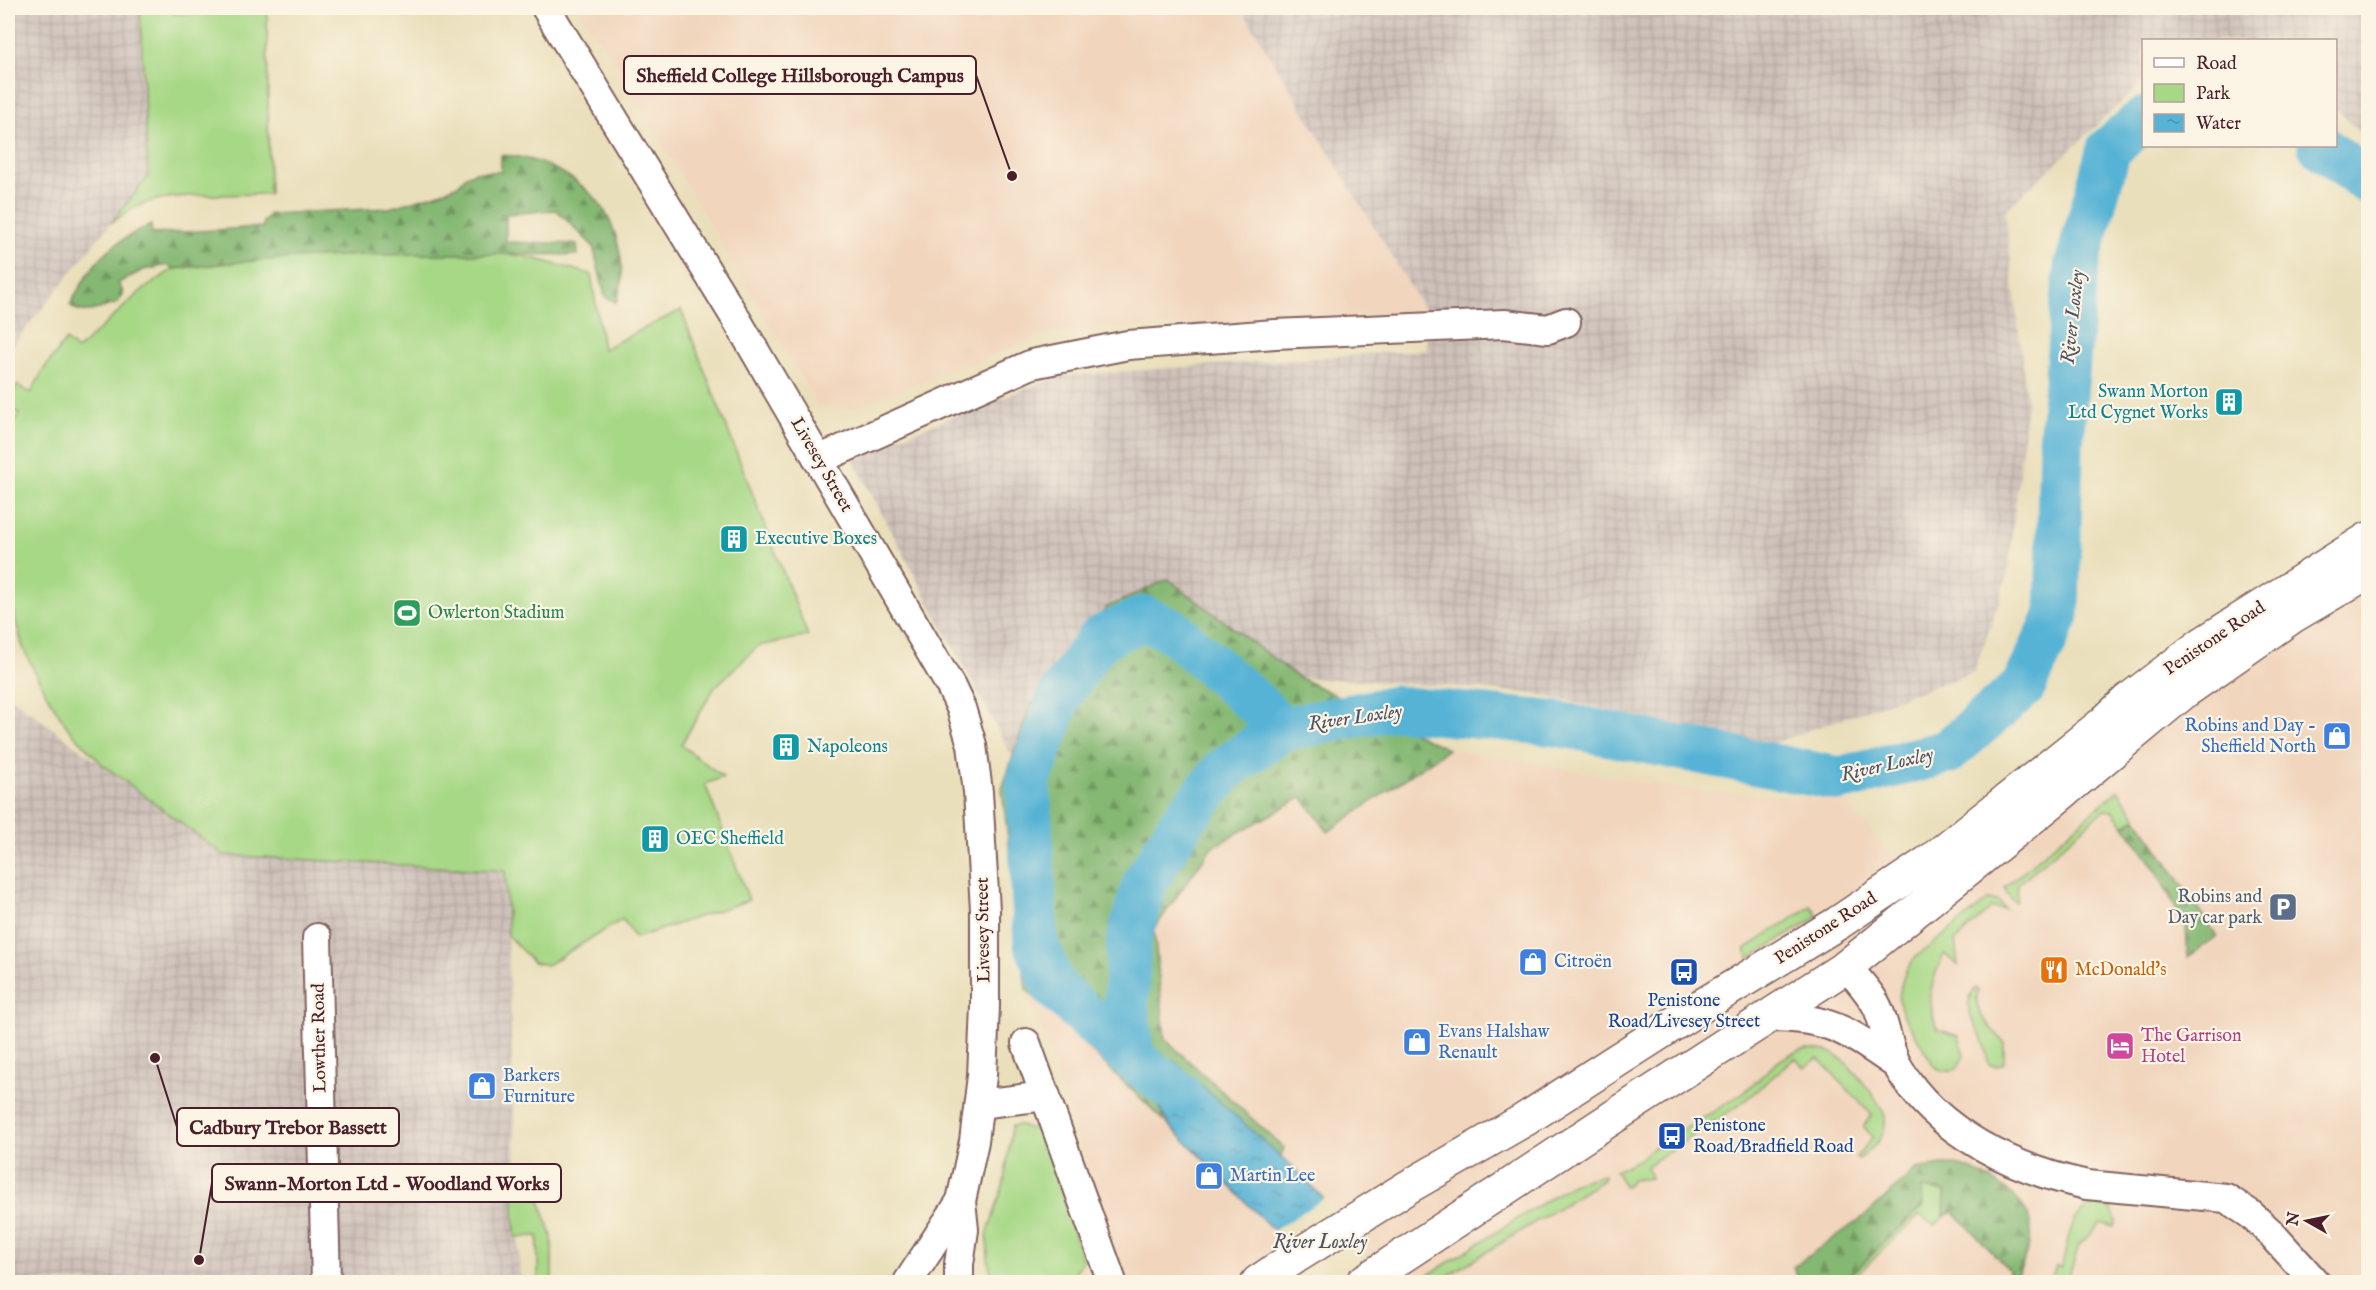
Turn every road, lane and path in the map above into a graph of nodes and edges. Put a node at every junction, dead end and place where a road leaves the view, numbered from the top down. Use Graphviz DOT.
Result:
graph roads {
  1 [pos="546,8"];
  2 [pos="1566,322"];
  3 [pos="818,460"];
  4 [pos="2368,539"];
  5 [pos="2368,572"];
  6 [pos="318,938"];
  7 [pos="1847,966"];
  8 [pos="1747,980"];
  9 [pos="1768,1017"];
  10 [pos="1026,1042"];
  11 [pos="1897,1065"];
  12 [pos="1046,1096"];
  13 [pos="979,1104"];
  14 [pos="962,1201"];
  15 [pos="1370,1278"];
  16 [pos="326,1282"];
  17 [pos="908,1282"];
  18 [pos="959,1282"];
  19 [pos="1112,1282"];
  20 [pos="1258,1282"];
  21 [pos="2315,1282"];
  1 -- 3 [label="street, Livesey Street"];
  2 -- 3 [label="street"];
  3 -- 13 [label="street, Livesey Street"];
  4 -- 8 [label="highway, Penistone Road"];
  5 -- 7 [label="highway, Penistone Road"];
  6 -- 16 [label="street, Lowther Road"];
  7 -- 8 [label="highway"];
  7 -- 9 [label="highway, Penistone Road"];
  7 -- 11 [label="street"];
  8 -- 20 [label="highway, Penistone Road"];
  9 -- 11 [label="street"];
  9 -- 15 [label="highway, Penistone Road"];
  10 -- 12 [label="street"];
  11 -- 21 [label="street"];
  12 -- 13 [label="street"];
  12 -- 19 [label="street"];
  13 -- 14 [label="street, Livesey Street"];
  14 -- 17 [label="street, Livesey Street"];
  14 -- 18 [label="street, Livesey Street"];
}
